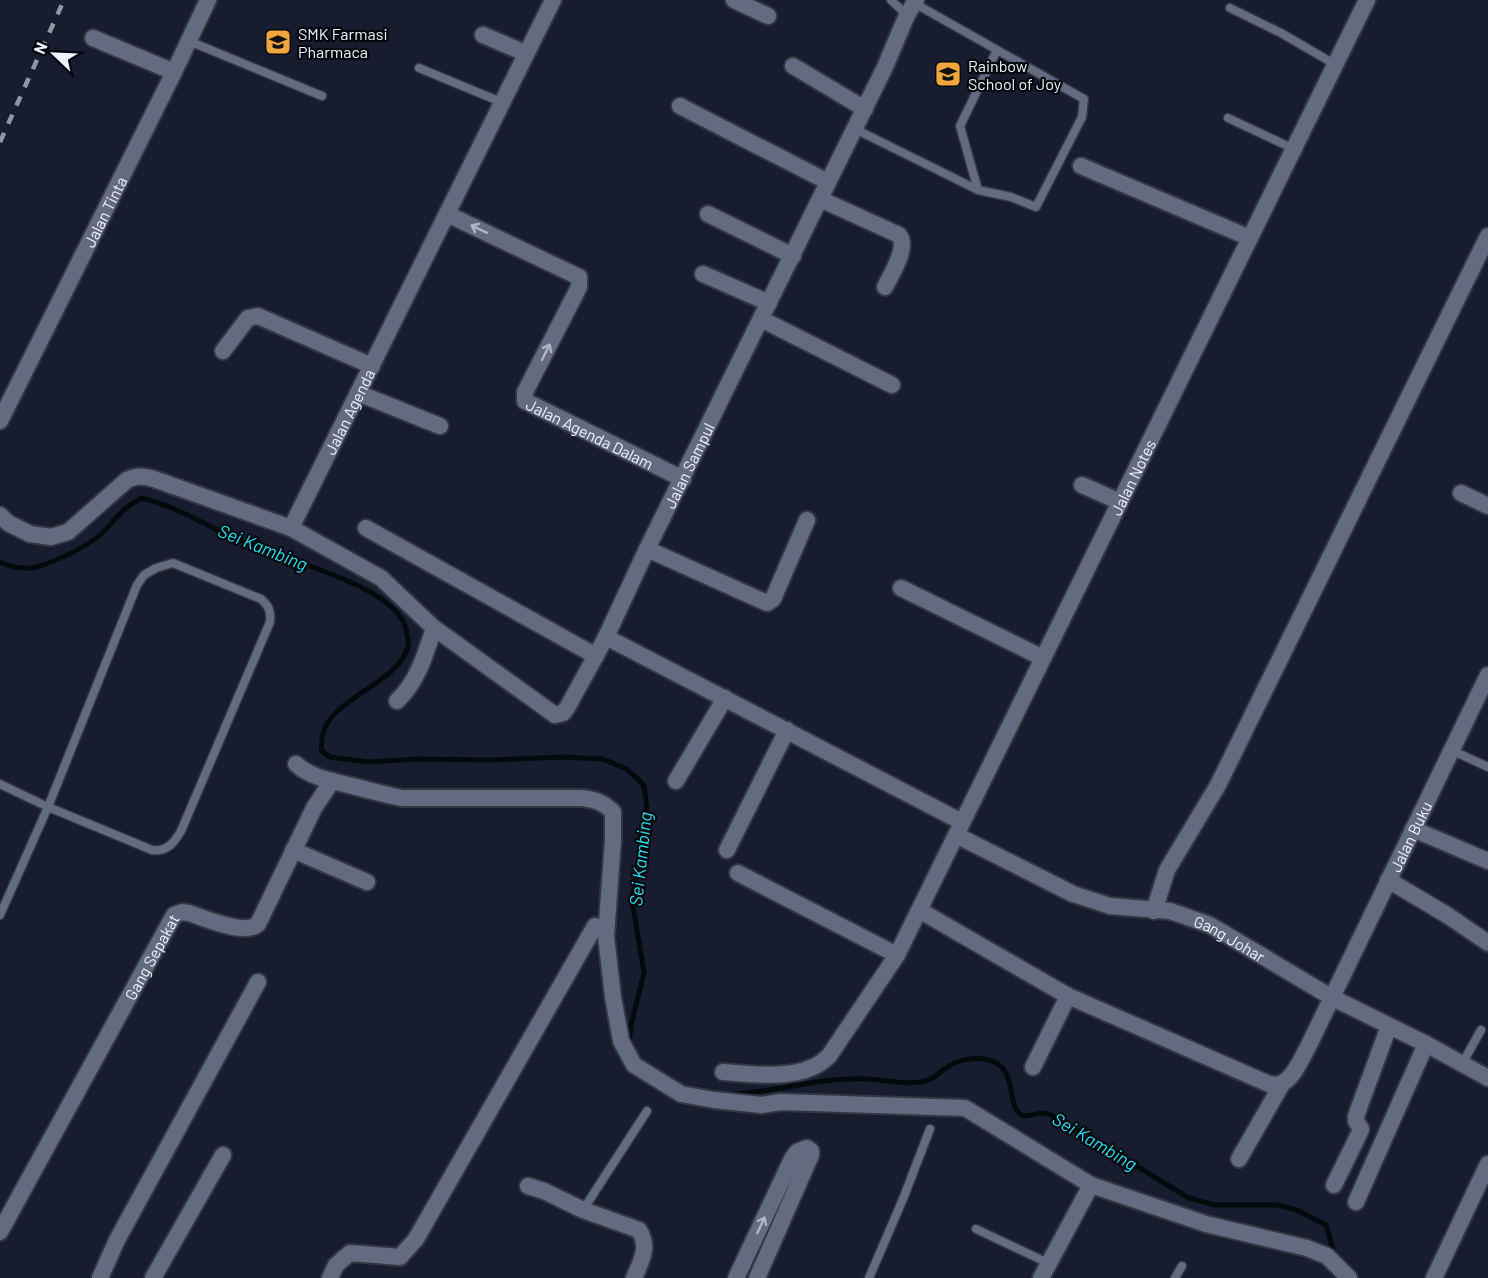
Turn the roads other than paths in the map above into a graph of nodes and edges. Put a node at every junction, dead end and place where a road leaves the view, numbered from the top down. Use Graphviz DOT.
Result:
graph roads {
  1 [pos="208,0"];
  2 [pos="553,0"];
  3 [pos="734,0"];
  4 [pos="891,0"];
  5 [pos="1368,0"];
  6 [pos="913,6"];
  7 [pos="1230,8"];
  8 [pos="768,16"];
  9 [pos="483,35"];
  10 [pos="93,38"];
  11 [pos="189,41"];
  12 [pos="997,50"];
  13 [pos="525,53"];
  14 [pos="1336,65"];
  15 [pos="793,66"];
  16 [pos="418,69"];
  17 [pos="174,72"];
  18 [pos="322,96"];
  19 [pos="501,102"];
  20 [pos="680,106"];
  21 [pos="865,109"];
  22 [pos="1228,118"];
  23 [pos="855,129"];
  24 [pos="1294,149"];
  25 [pos="1081,166"];
  26 [pos="828,182"];
  27 [pos="978,190"];
  28 [pos="820,199"];
  29 [pos="447,214"];
  30 [pos="708,214"];
  31 [pos="1488,236"];
  32 [pos="1250,238"];
  33 [pos="792,256"];
  34 [pos="703,274"];
  35 [pos="885,287"];
  36 [pos="769,303"];
  37 [pos="761,319"];
  38 [pos="223,351"];
  39 [pos="372,366"];
  40 [pos="892,386"];
  41 [pos="358,393"];
  42 [pos="0,421"];
  43 [pos="440,426"];
  44 [pos="683,479"];
  45 [pos="1082,485"];
  46 [pos="1461,493"];
  47 [pos="1120,502"];
  48 [pos="1488,506"];
  49 [pos="0,515"];
  50 [pos="807,520"];
  51 [pos="291,528"];
  52 [pos="366,528"];
  53 [pos="647,549"];
  54 [pos="901,588"];
  55 [pos="434,628"];
  56 [pos="606,637"];
  57 [pos="596,656"];
  58 [pos="1043,658"];
  59 [pos="1488,675"];
  60 [pos="725,698"];
  61 [pos="397,701"];
  62 [pos="788,730"];
  63 [pos="1451,750"];
  64 [pos="296,764"];
  65 [pos="1488,767"];
  66 [pos="332,781"];
  67 [pos="676,781"];
  68 [pos="0,784"];
  69 [pos="48,807"];
  70 [pos="959,829"];
  71 [pos="1413,829"];
  72 [pos="293,850"];
  73 [pos="727,850"];
  74 [pos="1488,861"];
  75 [pos="738,873"];
  76 [pos="1388,880"];
  77 [pos="367,882"];
  78 [pos="919,910"];
  79 [pos="1154,911"];
  80 [pos="0,915"];
  81 [pos="595,926"];
  82 [pos="1488,943"];
  83 [pos="897,955"];
  84 [pos="258,982"];
  85 [pos="1068,996"];
  86 [pos="1331,997"];
  87 [pos="1389,1026"];
  88 [pos="1481,1030"];
  89 [pos="1426,1044"];
  90 [pos="1462,1064"];
  91 [pos="1033,1067"];
  92 [pos="723,1072"];
  93 [pos="1488,1078"];
  94 [pos="1282,1084"];
  95 [pos="647,1111"];
  96 [pos="930,1129"];
  97 [pos="223,1155"];
  98 [pos="1239,1159"];
  99 [pos="1488,1164"];
  100 [pos="1091,1185"];
  101 [pos="1334,1185"];
  102 [pos="528,1186"];
  103 [pos="1356,1202"];
  104 [pos="583,1210"];
  105 [pos="976,1229"];
  106 [pos="0,1232"];
  107 [pos="1182,1266"];
  108 [pos="1045,1270"];
  109 [pos="738,1273"];
  110 [pos="758,1276"];
  111 [pos="100,1278"];
  112 [pos="153,1278"];
  113 [pos="330,1278"];
  114 [pos="634,1278"];
  115 [pos="869,1278"];
  116 [pos="1174,1278"];
  117 [pos="1349,1278"];
  118 [pos="1434,1278"];
  1 -- 11 [label="street, Jalan Tinta"];
  2 -- 13 [label="street, Jalan Agenda"];
  3 -- 8 [label="street"];
  4 -- 6 [label="lane"];
  5 -- 14 [label="street, Jalan Notes"];
  6 -- 12 [label="lane"];
  6 -- 21 [label="street, Jalan Sampul"];
  7 -- 14 [label="lane"];
  9 -- 13 [label="street"];
  10 -- 17 [label="street"];
  11 -- 17 [label="street, Jalan Tinta"];
  11 -- 18 [label="lane"];
  12 -- 27 [label="lane"];
  12 -- 27 [label="lane"];
  13 -- 19 [label="street, Jalan Agenda"];
  14 -- 24 [label="street, Jalan Notes"];
  15 -- 21 [label="street"];
  16 -- 19 [label="lane"];
  17 -- 42 [label="street, Jalan Tinta"];
  19 -- 29 [label="street, Jalan Agenda"];
  20 -- 26 [label="street"];
  21 -- 23 [label="street, Jalan Sampul"];
  22 -- 24 [label="lane"];
  23 -- 26 [label="street, Jalan Sampul"];
  23 -- 27 [label="lane"];
  24 -- 32 [label="street, Jalan Notes"];
  25 -- 32 [label="street"];
  26 -- 28 [label="street, Jalan Sampul"];
  28 -- 33 [label="street, Jalan Sampul"];
  28 -- 35 [label="street"];
  29 -- 39 [label="street, Jalan Agenda"];
  44 -- 29 [label="street, Jalan Agenda Dalam, one-way"];
  30 -- 33 [label="street"];
  31 -- 79 [label="street"];
  32 -- 47 [label="street, Jalan Notes"];
  33 -- 36 [label="street, Jalan Sampul"];
  34 -- 36 [label="street"];
  36 -- 37 [label="street, Jalan Sampul"];
  37 -- 40 [label="street"];
  37 -- 44 [label="street, Jalan Sampul"];
  38 -- 39 [label="street"];
  39 -- 41 [label="street, Jalan Agenda"];
  41 -- 43 [label="street"];
  41 -- 51 [label="street, Jalan Agenda"];
  44 -- 53 [label="street, Jalan Sampul"];
  45 -- 47 [label="street"];
  46 -- 48 [label="street"];
  47 -- 58 [label="street, Jalan Notes"];
  49 -- 51 [label="street"];
  50 -- 53 [label="street"];
  51 -- 55 [label="street"];
  52 -- 57 [label="street"];
  53 -- 56 [label="street, Jalan Sampul"];
  54 -- 58 [label="street"];
  55 -- 57 [label="street, Jalan Sampul"];
  55 -- 61 [label="street"];
  56 -- 57 [label="street, Jalan Sampul"];
  56 -- 60 [label="street, Gang Johar"];
  58 -- 70 [label="street, Jalan Notes"];
  59 -- 63 [label="street, Jalan Buku"];
  60 -- 62 [label="street, Gang Johar"];
  60 -- 67 [label="street"];
  62 -- 70 [label="street, Gang Johar"];
  62 -- 73 [label="street"];
  63 -- 65 [label="lane"];
  63 -- 71 [label="street, Jalan Buku"];
  64 -- 66 [label="street"];
  66 -- 72 [label="street, Gang Sepakat"];
  66 -- 100 [label="street"];
  68 -- 69 [label="lane"];
  69 -- 69 [label="lane"];
  69 -- 80 [label="lane"];
  70 -- 78 [label="street, Jalan Notes"];
  70 -- 79 [label="street, Gang Johar"];
  71 -- 74 [label="street"];
  71 -- 76 [label="street, Jalan Buku"];
  72 -- 77 [label="street"];
  72 -- 106 [label="street, Gang Sepakat"];
  75 -- 83 [label="street"];
  76 -- 82 [label="street"];
  76 -- 86 [label="street, Jalan Buku"];
  78 -- 83 [label="street, Jalan Notes"];
  78 -- 85 [label="street"];
  79 -- 86 [label="street, Gang Johar"];
  81 -- 113 [label="street"];
  83 -- 92 [label="street, Jalan Notes"];
  84 -- 111 [label="street"];
  85 -- 91 [label="street"];
  85 -- 94 [label="street"];
  86 -- 87 [label="street, Gang Johar"];
  86 -- 94 [label="street, Jalan Buku"];
  87 -- 89 [label="street, Gang Johar"];
  87 -- 101 [label="street"];
  88 -- 90 [label="lane"];
  89 -- 90 [label="street, Gang Johar"];
  89 -- 103 [label="street"];
  90 -- 93 [label="street, Gang Johar"];
  94 -- 98 [label="street, Jalan Buku"];
  95 -- 104 [label="lane"];
  96 -- 115 [label="lane"];
  97 -- 112 [label="street"];
  99 -- 118 [label="street"];
  100 -- 108 [label="street"];
  100 -- 117 [label="street"];
  102 -- 104 [label="street"];
  104 -- 114 [label="street"];
  105 -- 108 [label="lane"];
  107 -- 116 [label="lane"];
  109 -- 110 [label="street"];
  109 -- 110 [label="street, one-way"];
}
